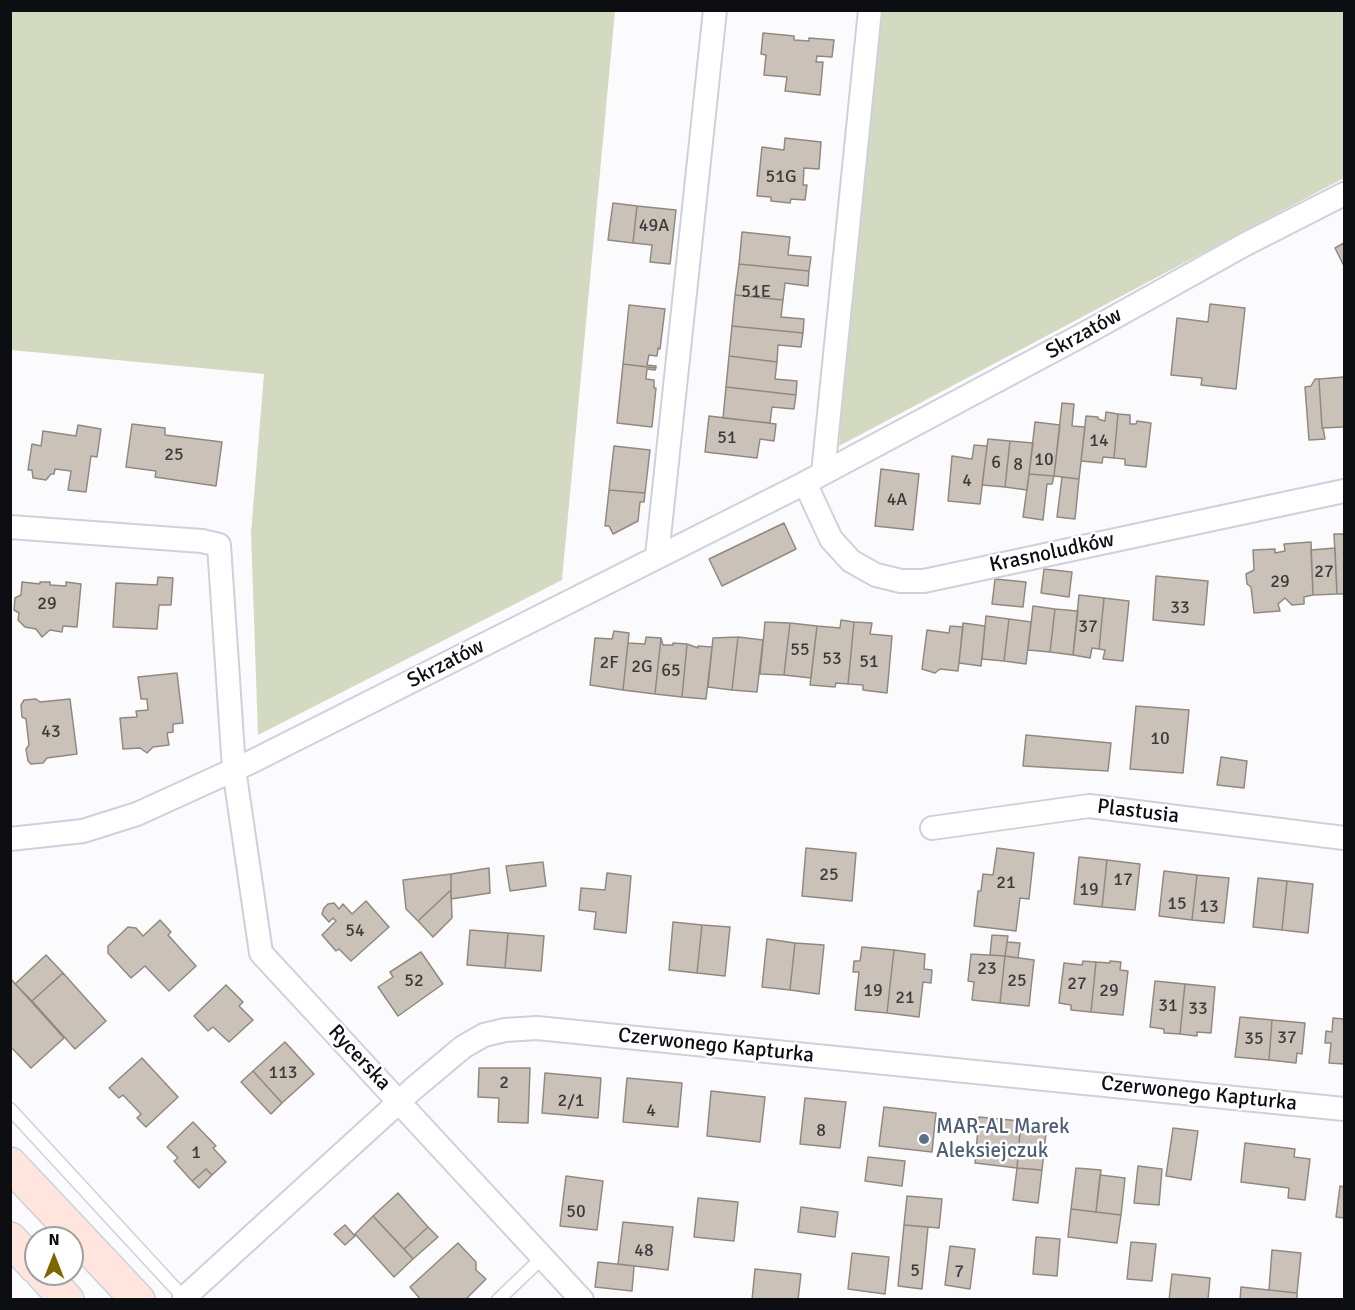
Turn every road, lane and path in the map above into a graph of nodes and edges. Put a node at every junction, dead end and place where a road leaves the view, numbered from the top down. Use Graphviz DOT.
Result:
graph roads {
  1 [pos="715,10"];
  2 [pos="870,10"];
  3 [pos="1344,194"];
  4 [pos="814,478"];
  5 [pos="1344,490"];
  6 [pos="10,527"];
  7 [pos="657,556"];
  8 [pos="234,769"];
  9 [pos="932,828"];
  10 [pos="1344,838"];
  11 [pos="10,839"];
  12 [pos="400,1101"];
  13 [pos="10,1109"];
  14 [pos="1344,1109"];
  15 [pos="10,1164"];
  16 [pos="10,1239"];
  17 [pos="24,1254"];
  18 [pos="543,1257"];
  19 [pos="55,1286"];
  20 [pos="67,1299"];
  21 [pos="138,1299"];
  22 [pos="185,1299"];
  23 [pos="498,1299"];
  24 [pos="582,1299"];
  1 -- 7 [label="street"];
  2 -- 4 [label="street"];
  3 -- 4 [label="street, Skrzatów"];
  4 -- 5 [label="street, Krasnoludków"];
  4 -- 7 [label="street, Skrzatów"];
  6 -- 8 [label="street"];
  7 -- 8 [label="street, Skrzatów"];
  8 -- 11 [label="street, Skrzatów"];
  8 -- 12 [label="street, Rycerska"];
  9 -- 10 [label="street, Plastusia"];
  12 -- 14 [label="street, Czerwonego Kapturka"];
  12 -- 18 [label="street, Rycerska"];
  12 -- 22 [label="street, Czerwonego Kapturka"];
  13 -- 22 [label="lane"];
  15 -- 21 [label="main road"];
  16 -- 17 [label="main road"];
  18 -- 23 [label="lane"];
  18 -- 24 [label="street, Rycerska"];
  19 -- 20 [label="main road"];
}
